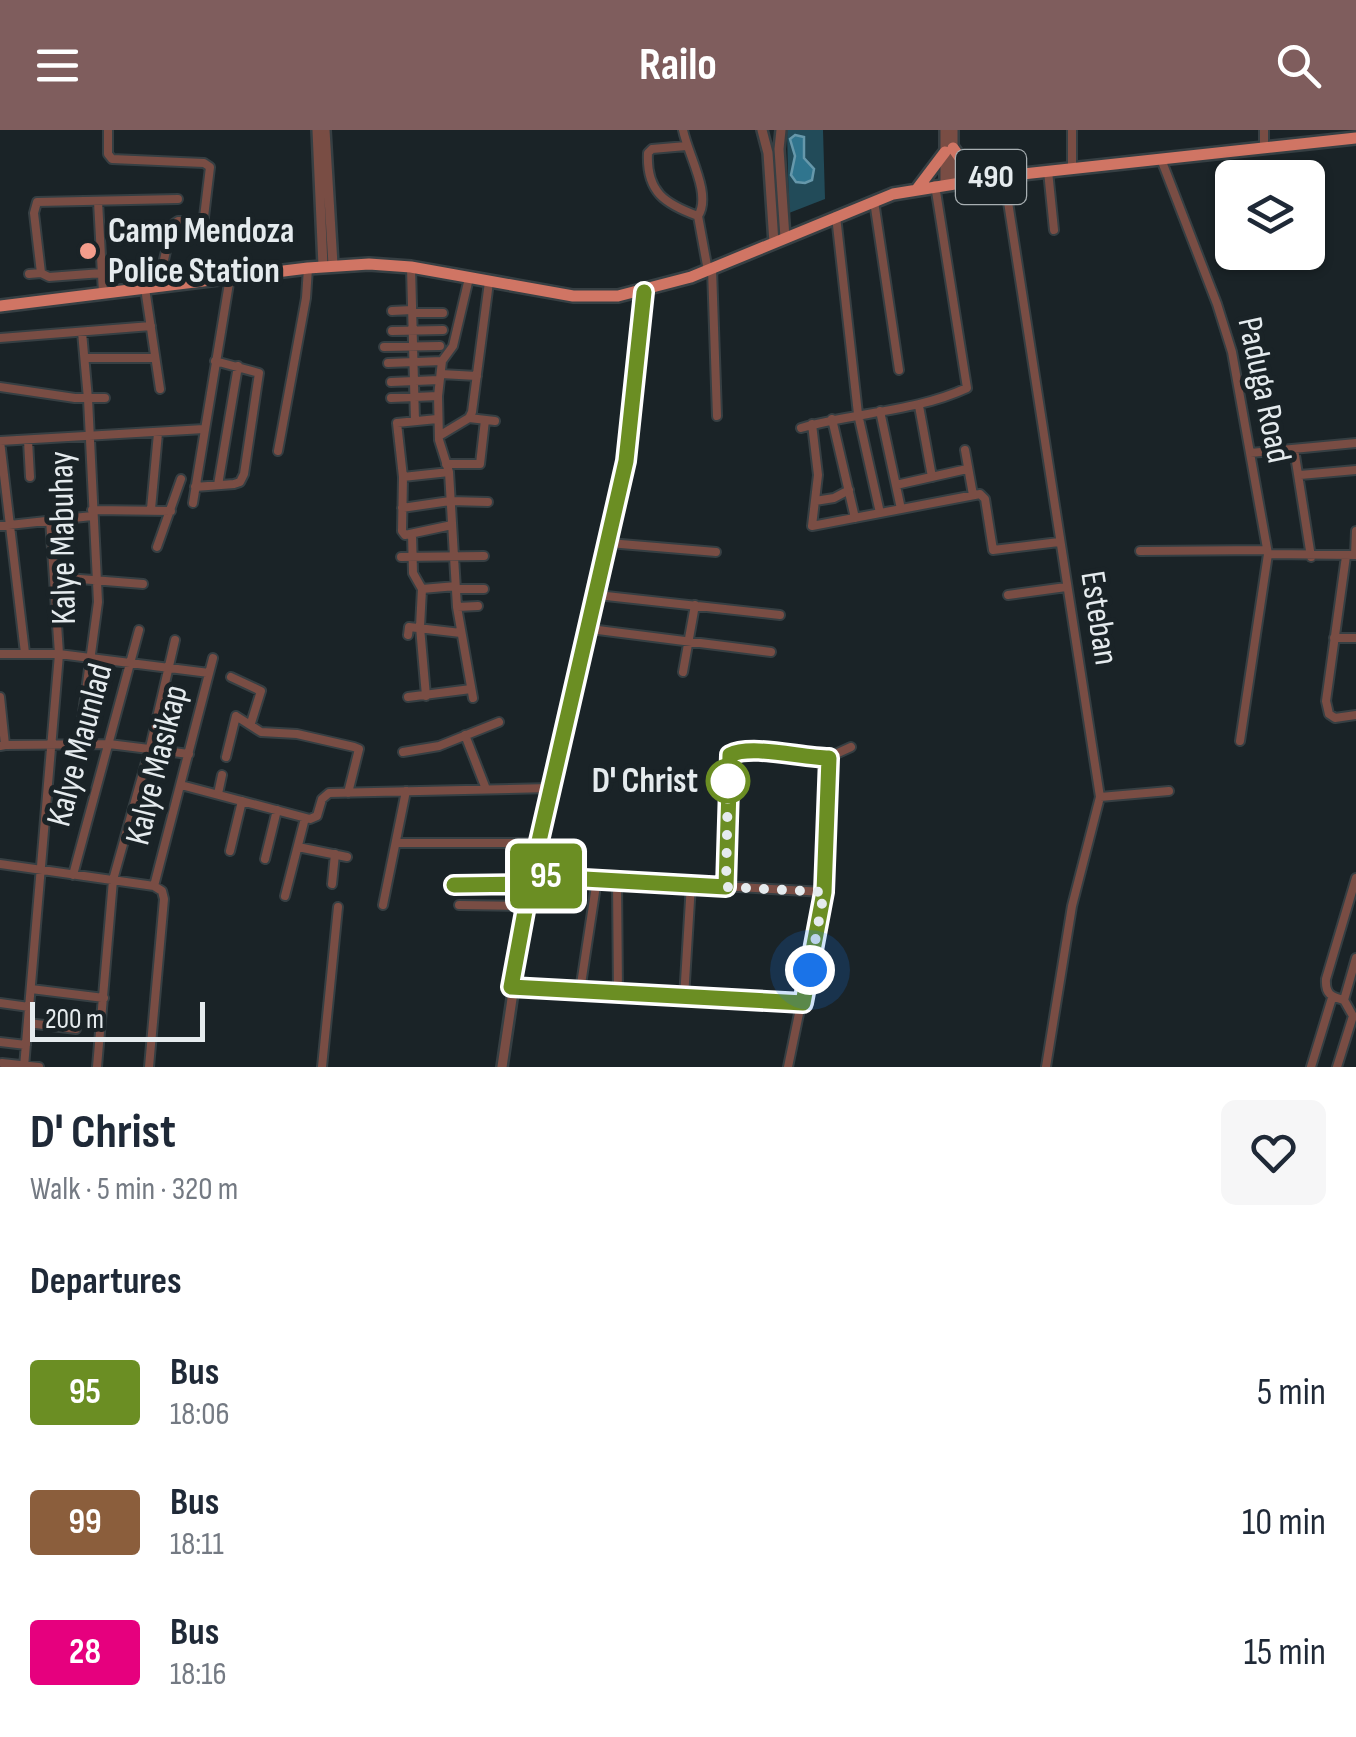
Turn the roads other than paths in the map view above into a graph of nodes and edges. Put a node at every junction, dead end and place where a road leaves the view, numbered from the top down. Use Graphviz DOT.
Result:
graph roads {
  1 [pos="108,130"];
  2 [pos="321,130"];
  3 [pos="683,130"];
  4 [pos="945,130"];
  5 [pos="953,130"];
  6 [pos="1072,130"];
  7 [pos="1264,130"];
  8 [pos="764,132"];
  9 [pos="780,132"];
  10 [pos="1315,136"];
  11 [pos="1356,138"];
  12 [pos="686,146"];
  13 [pos="1264,148"];
  14 [pos="949,150"];
  15 [pos="1161,159"];
  16 [pos="1072,169"];
  17 [pos="1048,171"];
  18 [pos="1004,176"];
  19 [pos="975,179"];
  20 [pos="944,184"];
  21 [pos="917,189"];
  22 [pos="98,200"];
  23 [pos="178,200"];
  24 [pos="874,200"];
  25 [pos="698,216"];
  26 [pos="836,216"];
  27 [pos="1054,230"];
  28 [pos="780,241"];
  29 [pos="328,266"];
  30 [pos="412,267"];
  31 [pos="308,268"];
  32 [pos="710,270"];
  33 [pos="41,272"];
  34 [pos="102,272"];
  35 [pos="29,274"];
  36 [pos="230,278"];
  37 [pos="469,278"];
  38 [pos="490,282"];
  39 [pos="152,287"];
  40 [pos="644,292"];
  41 [pos="103,293"];
  42 [pos="0,306"];
  43 [pos="392,311"];
  44 [pos="412,312"];
  45 [pos="444,313"];
  46 [pos="152,326"];
  47 [pos="412,330"];
  48 [pos="442,330"];
  49 [pos="392,331"];
  50 [pos="82,332"];
  51 [pos="0,338"];
  52 [pos="412,346"];
  53 [pos="440,346"];
  54 [pos="384,348"];
  55 [pos="85,358"];
  56 [pos="154,358"];
  57 [pos="215,361"];
  58 [pos="442,361"];
  59 [pos="412,362"];
  60 [pos="388,363"];
  61 [pos="238,366"];
  62 [pos="899,370"];
  63 [pos="477,376"];
  64 [pos="440,377"];
  65 [pos="413,381"];
  66 [pos="391,382"];
  67 [pos="0,388"];
  68 [pos="160,389"];
  69 [pos="438,396"];
  70 [pos="414,397"];
  71 [pos="106,398"];
  72 [pos="391,398"];
  73 [pos="88,399"];
  74 [pos="919,406"];
  75 [pos="880,410"];
  76 [pos="858,414"];
  77 [pos="717,416"];
  78 [pos="468,418"];
  79 [pos="438,419"];
  80 [pos="832,419"];
  81 [pos="416,421"];
  82 [pos="812,424"];
  83 [pos="801,428"];
  84 [pos="204,429"];
  85 [pos="158,433"];
  86 [pos="439,436"];
  87 [pos="89,438"];
  88 [pos="28,440"];
  89 [pos="0,441"];
  90 [pos="1356,443"];
  91 [pos="1294,449"];
  92 [pos="965,450"];
  93 [pos="278,451"];
  94 [pos="1250,453"];
  95 [pos="448,468"];
  96 [pos="968,470"];
  97 [pos="1356,470"];
  98 [pos="1300,475"];
  99 [pos="30,477"];
  100 [pos="403,477"];
  101 [pos="932,477"];
  102 [pos="182,479"];
  103 [pos="896,484"];
  104 [pos="218,485"];
  105 [pos="195,487"];
  106 [pos="849,490"];
  107 [pos="972,495"];
  108 [pos="450,501"];
  109 [pos="815,501"];
  110 [pos="488,502"];
  111 [pos="193,503"];
  112 [pos="402,508"];
  113 [pos="151,509"];
  114 [pos="901,510"];
  115 [pos="171,511"];
  116 [pos="92,513"];
  117 [pos="880,513"];
  118 [pos="855,518"];
  119 [pos="50,519"];
  120 [pos="4,525"];
  121 [pos="452,526"];
  122 [pos="1356,531"];
  123 [pos="412,534"];
  124 [pos="1059,542"];
  125 [pos="609,543"];
  126 [pos="158,547"];
  127 [pos="1140,551"];
  128 [pos="716,552"];
  129 [pos="1268,552"];
  130 [pos="413,556"];
  131 [pos="454,556"];
  132 [pos="484,556"];
  133 [pos="1311,556"];
  134 [pos="1352,556"];
  135 [pos="401,557"];
  136 [pos="55,576"];
  137 [pos="97,578"];
  138 [pos="143,584"];
  139 [pos="456,587"];
  140 [pos="1066,587"];
  141 [pos="484,588"];
  142 [pos="422,589"];
  143 [pos="597,595"];
  144 [pos="1008,595"];
  145 [pos="457,606"];
  146 [pos="478,606"];
  147 [pos="695,606"];
  148 [pos="780,615"];
  149 [pos="420,628"];
  150 [pos="590,629"];
  151 [pos="139,630"];
  152 [pos="461,632"];
  153 [pos="408,635"];
  154 [pos="1334,638"];
  155 [pos="1356,638"];
  156 [pos="175,640"];
  157 [pos="688,641"];
  158 [pos="771,652"];
  159 [pos="0,654"];
  160 [pos="25,654"];
  161 [pos="58,654"];
  162 [pos="213,658"];
  163 [pos="90,659"];
  164 [pos="131,664"];
  165 [pos="171,667"];
  166 [pos="209,672"];
  167 [pos="683,672"];
  168 [pos="231,677"];
  169 [pos="426,696"];
  170 [pos="0,697"];
  171 [pos="408,697"];
  172 [pos="1356,715"];
  173 [pos="499,722"];
  174 [pos="252,723"];
  175 [pos="465,735"];
  176 [pos="1240,741"];
  177 [pos="52,743"];
  178 [pos="79,743"];
  179 [pos="109,744"];
  180 [pos="3,746"];
  181 [pos="852,746"];
  182 [pos="150,748"];
  183 [pos="402,752"];
  184 [pos="189,754"];
  185 [pos="226,757"];
  186 [pos="829,758"];
  187 [pos="222,776"];
  188 [pos="180,785"];
  189 [pos="551,788"];
  190 [pos="486,789"];
  191 [pos="1170,790"];
  192 [pos="406,792"];
  193 [pos="348,793"];
  194 [pos="218,794"];
  195 [pos="1100,797"];
  196 [pos="242,801"];
  197 [pos="277,810"];
  198 [pos="305,818"];
  199 [pos="397,843"];
  200 [pos="539,843"];
  201 [pos="298,847"];
  202 [pos="230,852"];
  203 [pos="334,854"];
  204 [pos="347,856"];
  205 [pos="265,859"];
  206 [pos="0,864"];
  207 [pos="42,870"];
  208 [pos="73,875"];
  209 [pos="1356,878"];
  210 [pos="530,879"];
  211 [pos="597,879"];
  212 [pos="113,880"];
  213 [pos="617,880"];
  214 [pos="332,884"];
  215 [pos="691,884"];
  216 [pos="454,885"];
  217 [pos="154,886"];
  218 [pos="726,887"];
  219 [pos="824,892"];
  220 [pos="285,896"];
  221 [pos="384,905"];
  222 [pos="458,905"];
  223 [pos="526,906"];
  224 [pos="338,907"];
  225 [pos="1356,958"];
  226 [pos="511,987"];
  227 [pos="31,989"];
  228 [pos="580,991"];
  229 [pos="618,993"];
  230 [pos="104,998"];
  231 [pos="684,998"];
  232 [pos="1332,998"];
  233 [pos="1344,1000"];
  234 [pos="0,1003"];
  235 [pos="803,1003"];
  236 [pos="29,1008"];
  237 [pos="28,1023"];
  238 [pos="76,1029"];
  239 [pos="0,1042"];
  240 [pos="26,1046"];
  241 [pos="2,1063"];
  242 [pos="24,1066"];
  243 [pos="39,1067"];
  244 [pos="98,1067"];
  245 [pos="149,1067"];
  246 [pos="322,1067"];
  247 [pos="502,1067"];
  248 [pos="788,1067"];
  249 [pos="1046,1067"];
  250 [pos="1311,1067"];
  251 [pos="1336,1067"];
  1 -- 39 [label="street"];
  2 -- 29 [label="street"];
  3 -- 12 [label="street"];
  4 -- 14 [label="street"];
  5 -- 14 [label="street"];
  6 -- 16 [label="street"];
  7 -- 13 [label="street"];
  8 -- 9 [label="street"];
  8 -- 28 [label="street"];
  9 -- 28 [label="street"];
  10 -- 11 [label="main road, 490"];
  10 -- 13 [label="main road, 490"];
  12 -- 25 [label="street"];
  12 -- 25 [label="street"];
  13 -- 15 [label="main road, 490"];
  14 -- 19 [label="main road"];
  14 -- 20 [label="street"];
  14 -- 21 [label="main road"];
  15 -- 16 [label="main road, 490"];
  15 -- 94 [label="street, Paduga Road"];
  16 -- 17 [label="main road, 490"];
  17 -- 18 [label="main road, 490"];
  17 -- 27 [label="street"];
  18 -- 19 [label="main road, 490"];
  18 -- 124 [label="street, Esteban"];
  19 -- 20 [label="main road, 490"];
  20 -- 21 [label="main road, 490"];
  20 -- 74 [label="street"];
  21 -- 24 [label="main road, 490"];
  22 -- 23 [label="street"];
  22 -- 33 [label="street"];
  22 -- 34 [label="street"];
  24 -- 26 [label="main road, 490"];
  24 -- 62 [label="street"];
  25 -- 32 [label="street"];
  26 -- 28 [label="main road, 490"];
  26 -- 76 [label="street"];
  28 -- 32 [label="main road, 490"];
  29 -- 30 [label="main road, 490"];
  29 -- 31 [label="main road, 490"];
  30 -- 37 [label="main road, 490"];
  30 -- 44 [label="street"];
  31 -- 36 [label="main road, 490"];
  31 -- 93 [label="street"];
  32 -- 40 [label="main road, 490"];
  32 -- 77 [label="street"];
  33 -- 34 [label="street"];
  33 -- 35 [label="street"];
  34 -- 41 [label="street"];
  36 -- 39 [label="main road, 490"];
  36 -- 57 [label="street"];
  37 -- 38 [label="main road, 490"];
  37 -- 58 [label="street"];
  38 -- 40 [label="main road, 490"];
  38 -- 63 [label="street"];
  39 -- 41 [label="main road, 490"];
  39 -- 46 [label="street"];
  40 -- 125 [label="street"];
  41 -- 42 [label="main road, 490"];
  43 -- 44 [label="street"];
  44 -- 45 [label="street"];
  44 -- 47 [label="street"];
  46 -- 50 [label="street"];
  46 -- 56 [label="street"];
  47 -- 48 [label="street"];
  47 -- 49 [label="street"];
  47 -- 52 [label="street"];
  50 -- 51 [label="street"];
  50 -- 55 [label="street, Kalye Mabuhay"];
  52 -- 53 [label="street"];
  52 -- 54 [label="street"];
  52 -- 59 [label="street"];
  55 -- 56 [label="street"];
  55 -- 73 [label="street, Kalye Mabuhay"];
  56 -- 68 [label="street"];
  57 -- 61 [label="street"];
  57 -- 84 [label="street"];
  58 -- 59 [label="street"];
  58 -- 64 [label="street"];
  59 -- 60 [label="street"];
  59 -- 65 [label="street"];
  61 -- 104 [label="street"];
  61 -- 104 [label="street"];
  63 -- 64 [label="street"];
  63 -- 78 [label="street"];
  64 -- 65 [label="street"];
  64 -- 69 [label="street"];
  65 -- 66 [label="street"];
  65 -- 70 [label="street"];
  67 -- 73 [label="street"];
  69 -- 70 [label="street"];
  69 -- 79 [label="street"];
  70 -- 72 [label="street"];
  70 -- 81 [label="street"];
  71 -- 73 [label="street"];
  73 -- 87 [label="street, Kalye Mabuhay"];
  74 -- 75 [label="street"];
  74 -- 101 [label="street"];
  75 -- 76 [label="street"];
  75 -- 103 [label="street"];
  76 -- 80 [label="street"];
  76 -- 117 [label="street"];
  78 -- 86 [label="street"];
  78 -- 95 [label="street"];
  79 -- 81 [label="street"];
  79 -- 86 [label="street"];
  80 -- 82 [label="street"];
  80 -- 106 [label="street"];
  81 -- 100 [label="street"];
  82 -- 83 [label="street"];
  82 -- 109 [label="street"];
  84 -- 85 [label="street"];
  84 -- 105 [label="street"];
  85 -- 87 [label="street"];
  85 -- 113 [label="street"];
  86 -- 95 [label="street"];
  87 -- 88 [label="street"];
  87 -- 116 [label="street, Kalye Mabuhay"];
  88 -- 89 [label="street"];
  88 -- 99 [label="street"];
  89 -- 120 [label="street"];
  90 -- 91 [label="street"];
  91 -- 94 [label="street"];
  91 -- 98 [label="street"];
  92 -- 96 [label="street"];
  94 -- 129 [label="street, Paduga Road"];
  95 -- 100 [label="street"];
  95 -- 108 [label="street"];
  96 -- 101 [label="street"];
  96 -- 107 [label="street"];
  97 -- 98 [label="street"];
  98 -- 133 [label="street"];
  100 -- 112 [label="street"];
  101 -- 103 [label="street"];
  102 -- 115 [label="street"];
  103 -- 114 [label="street"];
  104 -- 105 [label="street"];
  105 -- 111 [label="street"];
  106 -- 109 [label="street"];
  106 -- 118 [label="street"];
  107 -- 114 [label="street"];
  107 -- 124 [label="street"];
  108 -- 110 [label="street"];
  108 -- 112 [label="street"];
  108 -- 121 [label="street"];
  109 -- 118 [label="street"];
  112 -- 123 [label="street"];
  113 -- 115 [label="street"];
  113 -- 116 [label="street"];
  114 -- 117 [label="street"];
  115 -- 126 [label="street"];
  116 -- 119 [label="street"];
  116 -- 137 [label="street, Kalye Mabuhay"];
  117 -- 118 [label="street"];
  119 -- 120 [label="street"];
  119 -- 136 [label="street"];
  120 -- 160 [label="street"];
  121 -- 123 [label="street"];
  121 -- 131 [label="street"];
  122 -- 134 [label="street"];
  123 -- 130 [label="street"];
  124 -- 140 [label="street, Esteban"];
  125 -- 128 [label="street"];
  125 -- 143 [label="street"];
  127 -- 129 [label="street"];
  129 -- 133 [label="street"];
  129 -- 176 [label="street, Paduga Road"];
  130 -- 131 [label="street"];
  130 -- 135 [label="street"];
  130 -- 142 [label="street"];
  131 -- 132 [label="street"];
  131 -- 139 [label="street"];
  133 -- 134 [label="street"];
  134 -- 154 [label="street"];
  136 -- 137 [label="street"];
  136 -- 161 [label="street"];
  137 -- 138 [label="street"];
  137 -- 163 [label="street, Kalye Mabuhay"];
  139 -- 141 [label="street"];
  139 -- 142 [label="street"];
  139 -- 145 [label="street"];
  140 -- 144 [label="street"];
  140 -- 195 [label="street, Esteban"];
  142 -- 149 [label="street"];
  143 -- 147 [label="street"];
  143 -- 150 [label="street"];
  145 -- 146 [label="street"];
  145 -- 152 [label="street"];
  147 -- 148 [label="street"];
  147 -- 157 [label="street"];
  149 -- 152 [label="street"];
  149 -- 153 [label="street"];
  149 -- 169 [label="street"];
  150 -- 157 [label="street"];
  150 -- 189 [label="street"];
  151 -- 164 [label="street, Kalye Maunlad"];
  152 -- 169 [label="street"];
  154 -- 155 [label="street"];
  154 -- 172 [label="street"];
  156 -- 165 [label="street"];
  157 -- 158 [label="street"];
  157 -- 167 [label="street"];
  159 -- 160 [label="street"];
  160 -- 161 [label="street"];
  161 -- 163 [label="street"];
  161 -- 177 [label="street"];
  162 -- 166 [label="street, Kalye Masikap"];
  163 -- 164 [label="street"];
  163 -- 178 [label="street, Kalye Mabuhay"];
  164 -- 165 [label="street"];
  164 -- 179 [label="street, Kalye Maunlad"];
  165 -- 166 [label="street"];
  165 -- 182 [label="street"];
  166 -- 184 [label="street, Kalye Masikap"];
  168 -- 174 [label="street"];
  169 -- 171 [label="street"];
  170 -- 180 [label="street"];
  173 -- 175 [label="street"];
  174 -- 185 [label="street"];
  174 -- 193 [label="street"];
  175 -- 183 [label="street"];
  175 -- 190 [label="street"];
  177 -- 178 [label="street"];
  177 -- 180 [label="street"];
  177 -- 207 [label="street"];
  178 -- 179 [label="street"];
  179 -- 182 [label="street"];
  179 -- 208 [label="street, Kalye Maunlad"];
  181 -- 186 [label="street"];
  182 -- 184 [label="street"];
  182 -- 212 [label="street"];
  184 -- 188 [label="street, Kalye Masikap"];
  186 -- 218 [label="street"];
  186 -- 219 [label="street"];
  187 -- 194 [label="street"];
  188 -- 194 [label="street"];
  188 -- 217 [label="street, Kalye Masikap"];
  189 -- 190 [label="street"];
  189 -- 200 [label="street"];
  190 -- 192 [label="street"];
  191 -- 195 [label="street"];
  192 -- 193 [label="street"];
  192 -- 199 [label="street"];
  193 -- 198 [label="street"];
  194 -- 196 [label="street"];
  195 -- 249 [label="street, Esteban"];
  196 -- 197 [label="street"];
  196 -- 202 [label="street"];
  197 -- 198 [label="street"];
  197 -- 205 [label="street"];
  198 -- 201 [label="street"];
  199 -- 200 [label="street"];
  199 -- 221 [label="street"];
  200 -- 210 [label="street"];
  201 -- 203 [label="street"];
  201 -- 220 [label="street"];
  203 -- 204 [label="street"];
  203 -- 214 [label="street"];
  206 -- 207 [label="street"];
  207 -- 208 [label="street"];
  207 -- 227 [label="street"];
  208 -- 212 [label="street"];
  209 -- 232 [label="street"];
  210 -- 211 [label="street"];
  210 -- 216 [label="street"];
  210 -- 223 [label="street"];
  211 -- 213 [label="street"];
  211 -- 228 [label="street"];
  212 -- 217 [label="street"];
  212 -- 230 [label="street"];
  213 -- 215 [label="street"];
  213 -- 229 [label="street"];
  215 -- 218 [label="street"];
  215 -- 231 [label="street"];
  217 -- 245 [label="street"];
  218 -- 219 [label="street"];
  219 -- 235 [label="street"];
  222 -- 223 [label="street"];
  223 -- 226 [label="street"];
  224 -- 246 [label="street"];
  225 -- 233 [label="street"];
  226 -- 228 [label="street"];
  226 -- 247 [label="street"];
  227 -- 230 [label="street"];
  227 -- 236 [label="street"];
  228 -- 229 [label="street"];
  229 -- 231 [label="street"];
  230 -- 244 [label="street"];
  231 -- 235 [label="street"];
  232 -- 233 [label="street"];
  232 -- 250 [label="street"];
  233 -- 251 [label="street"];
  234 -- 236 [label="street"];
  235 -- 248 [label="street"];
  236 -- 237 [label="street"];
  237 -- 238 [label="street"];
  237 -- 240 [label="street"];
  239 -- 240 [label="street"];
  240 -- 242 [label="street"];
  241 -- 242 [label="street"];
  242 -- 243 [label="street"];
}
